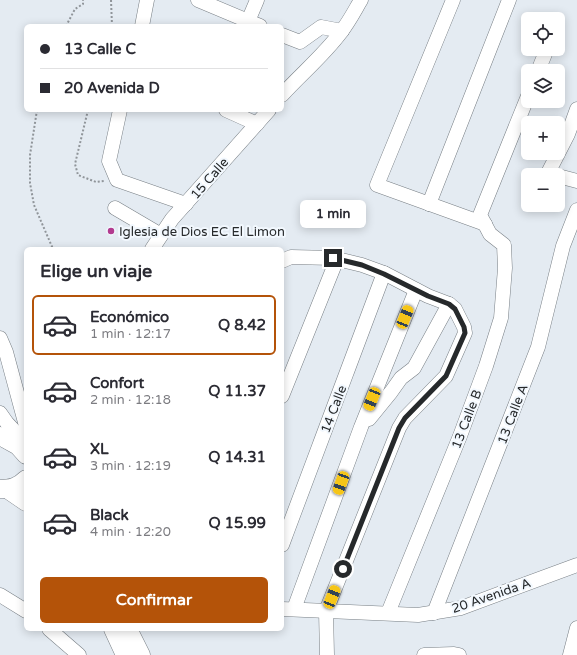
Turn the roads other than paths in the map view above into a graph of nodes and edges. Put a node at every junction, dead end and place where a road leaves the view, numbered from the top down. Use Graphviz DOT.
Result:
graph roads {
  1 [pos="147,0"];
  2 [pos="198,0"];
  3 [pos="257,0"];
  4 [pos="361,0"];
  5 [pos="453,0"];
  6 [pos="509,0"];
  7 [pos="142,24"];
  8 [pos="251,24"];
  9 [pos="342,31"];
  10 [pos="284,36"];
  11 [pos="289,77"];
  12 [pos="284,90"];
  13 [pos="523,108"];
  14 [pos="577,109"];
  15 [pos="120,112"];
  16 [pos="230,112"];
  17 [pos="267,112"];
  18 [pos="257,124"];
  19 [pos="572,136"];
  20 [pos="551,168"];
  21 [pos="565,177"];
  22 [pos="577,181"];
  23 [pos="186,204"];
  24 [pos="429,204"];
  25 [pos="115,208"];
  26 [pos="577,210"];
  27 [pos="485,224"];
  28 [pos="162,235"];
  29 [pos="153,247"];
  30 [pos="337,259"];
  31 [pos="284,261"];
  32 [pos="384,274"];
  33 [pos="416,290"];
  34 [pos="452,307"];
  35 [pos="0,338"];
  36 [pos="284,391"];
  37 [pos="0,413"];
  38 [pos="24,419"];
  39 [pos="362,427"];
  40 [pos="0,436"];
  41 [pos="24,446"];
  42 [pos="24,481"];
  43 [pos="4,489"];
  44 [pos="24,501"];
  45 [pos="284,539"];
  46 [pos="577,564"];
  47 [pos="0,595"];
  48 [pos="288,609"];
  49 [pos="24,610"];
  50 [pos="326,611"];
  51 [pos="388,613"];
  52 [pos="434,613"];
  53 [pos="577,628"];
  54 [pos="51,631"];
  55 [pos="114,631"];
  56 [pos="129,631"];
  57 [pos="79,655"];
  58 [pos="124,655"];
  59 [pos="141,655"];
  60 [pos="327,655"];
  61 [pos="424,655"];
  62 [pos="459,655"];
  63 [pos="570,655"];
  1 -- 7 [label="street"];
  2 -- 8 [label="street"];
  3 -- 8 [label="street"];
  4 -- 9 [label="street"];
  5 -- 24 [label="street"];
  6 -- 24 [label="street"];
  9 -- 10 [label="street"];
  9 -- 11 [label="street"];
  11 -- 12 [label="street"];
  13 -- 27 [label="street"];
  14 -- 19 [label="street"];
  15 -- 23 [label="street"];
  16 -- 18 [label="street"];
  17 -- 18 [label="street, 15 Calle"];
  18 -- 23 [label="street, 15 Calle"];
  19 -- 20 [label="street"];
  21 -- 22 [label="street"];
  23 -- 28 [label="street, 15 Calle"];
  24 -- 27 [label="street"];
  25 -- 28 [label="street"];
  26 -- 52 [label="street, 13 Calle A"];
  27 -- 51 [label="street, 13 Calle B"];
  28 -- 29 [label="street, 15 Calle"];
  30 -- 31 [label="street"];
  30 -- 32 [label="street"];
  30 -- 36 [label="street"];
  32 -- 33 [label="street"];
  32 -- 45 [label="street, 14 Calle"];
  33 -- 34 [label="street"];
  33 -- 39 [label="street"];
  34 -- 39 [label="street"];
  34 -- 50 [label="street"];
  35 -- 38 [label="street"];
  37 -- 41 [label="street"];
  39 -- 48 [label="street"];
  40 -- 41 [label="main road"];
  42 -- 43 [label="main road"];
  43 -- 44 [label="main road"];
  46 -- 52 [label="street, 20 Avenida A"];
  47 -- 49 [label="street"];
  48 -- 50 [label="street, 20 Avenida A"];
  50 -- 51 [label="street, 20 Avenida A"];
  50 -- 60 [label="street"];
  51 -- 52 [label="street, 20 Avenida A"];
  53 -- 63 [label="street"];
  54 -- 57 [label="street"];
  55 -- 58 [label="main road"];
  56 -- 59 [label="main road"];
  61 -- 62 [label="street"];
}
